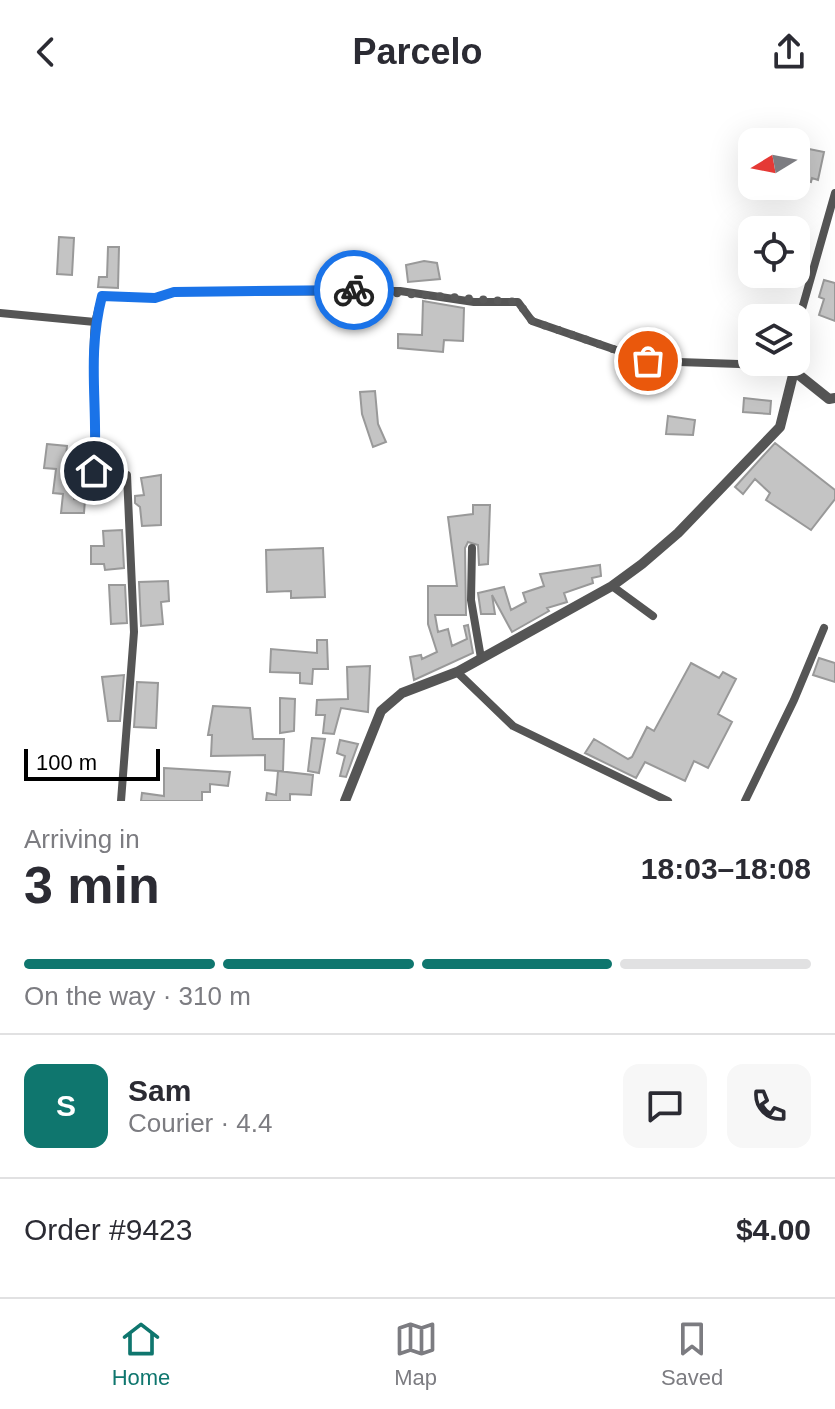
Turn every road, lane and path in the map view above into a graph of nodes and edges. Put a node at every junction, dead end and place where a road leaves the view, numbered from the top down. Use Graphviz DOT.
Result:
graph roads {
  1 [pos="835,193"];
  2 [pos="803,304"];
  3 [pos="0,313"];
  4 [pos="95,322"];
  5 [pos="738,364"];
  6 [pos="792,376"];
  7 [pos="805,376"];
  8 [pos="833,401"];
  9 [pos="472,548"];
  10 [pos="612,586"];
  11 [pos="653,616"];
  12 [pos="824,628"];
  13 [pos="481,658"];
  14 [pos="457,672"];
  15 [pos="121,801"];
  16 [pos="345,801"];
  17 [pos="668,801"];
  18 [pos="745,801"];
  1 -- 2 [label="street"];
  3 -- 4 [label="street"];
  4 -- 5 [label="street"];
  4 -- 15 [label="street"];
  6 -- 10 [label="street"];
  7 -- 8 [label="street"];
  9 -- 13 [label="street"];
  10 -- 11 [label="street"];
  10 -- 13 [label="street"];
  12 -- 18 [label="street"];
  13 -- 14 [label="street"];
  14 -- 16 [label="street"];
  14 -- 17 [label="street"];
}
